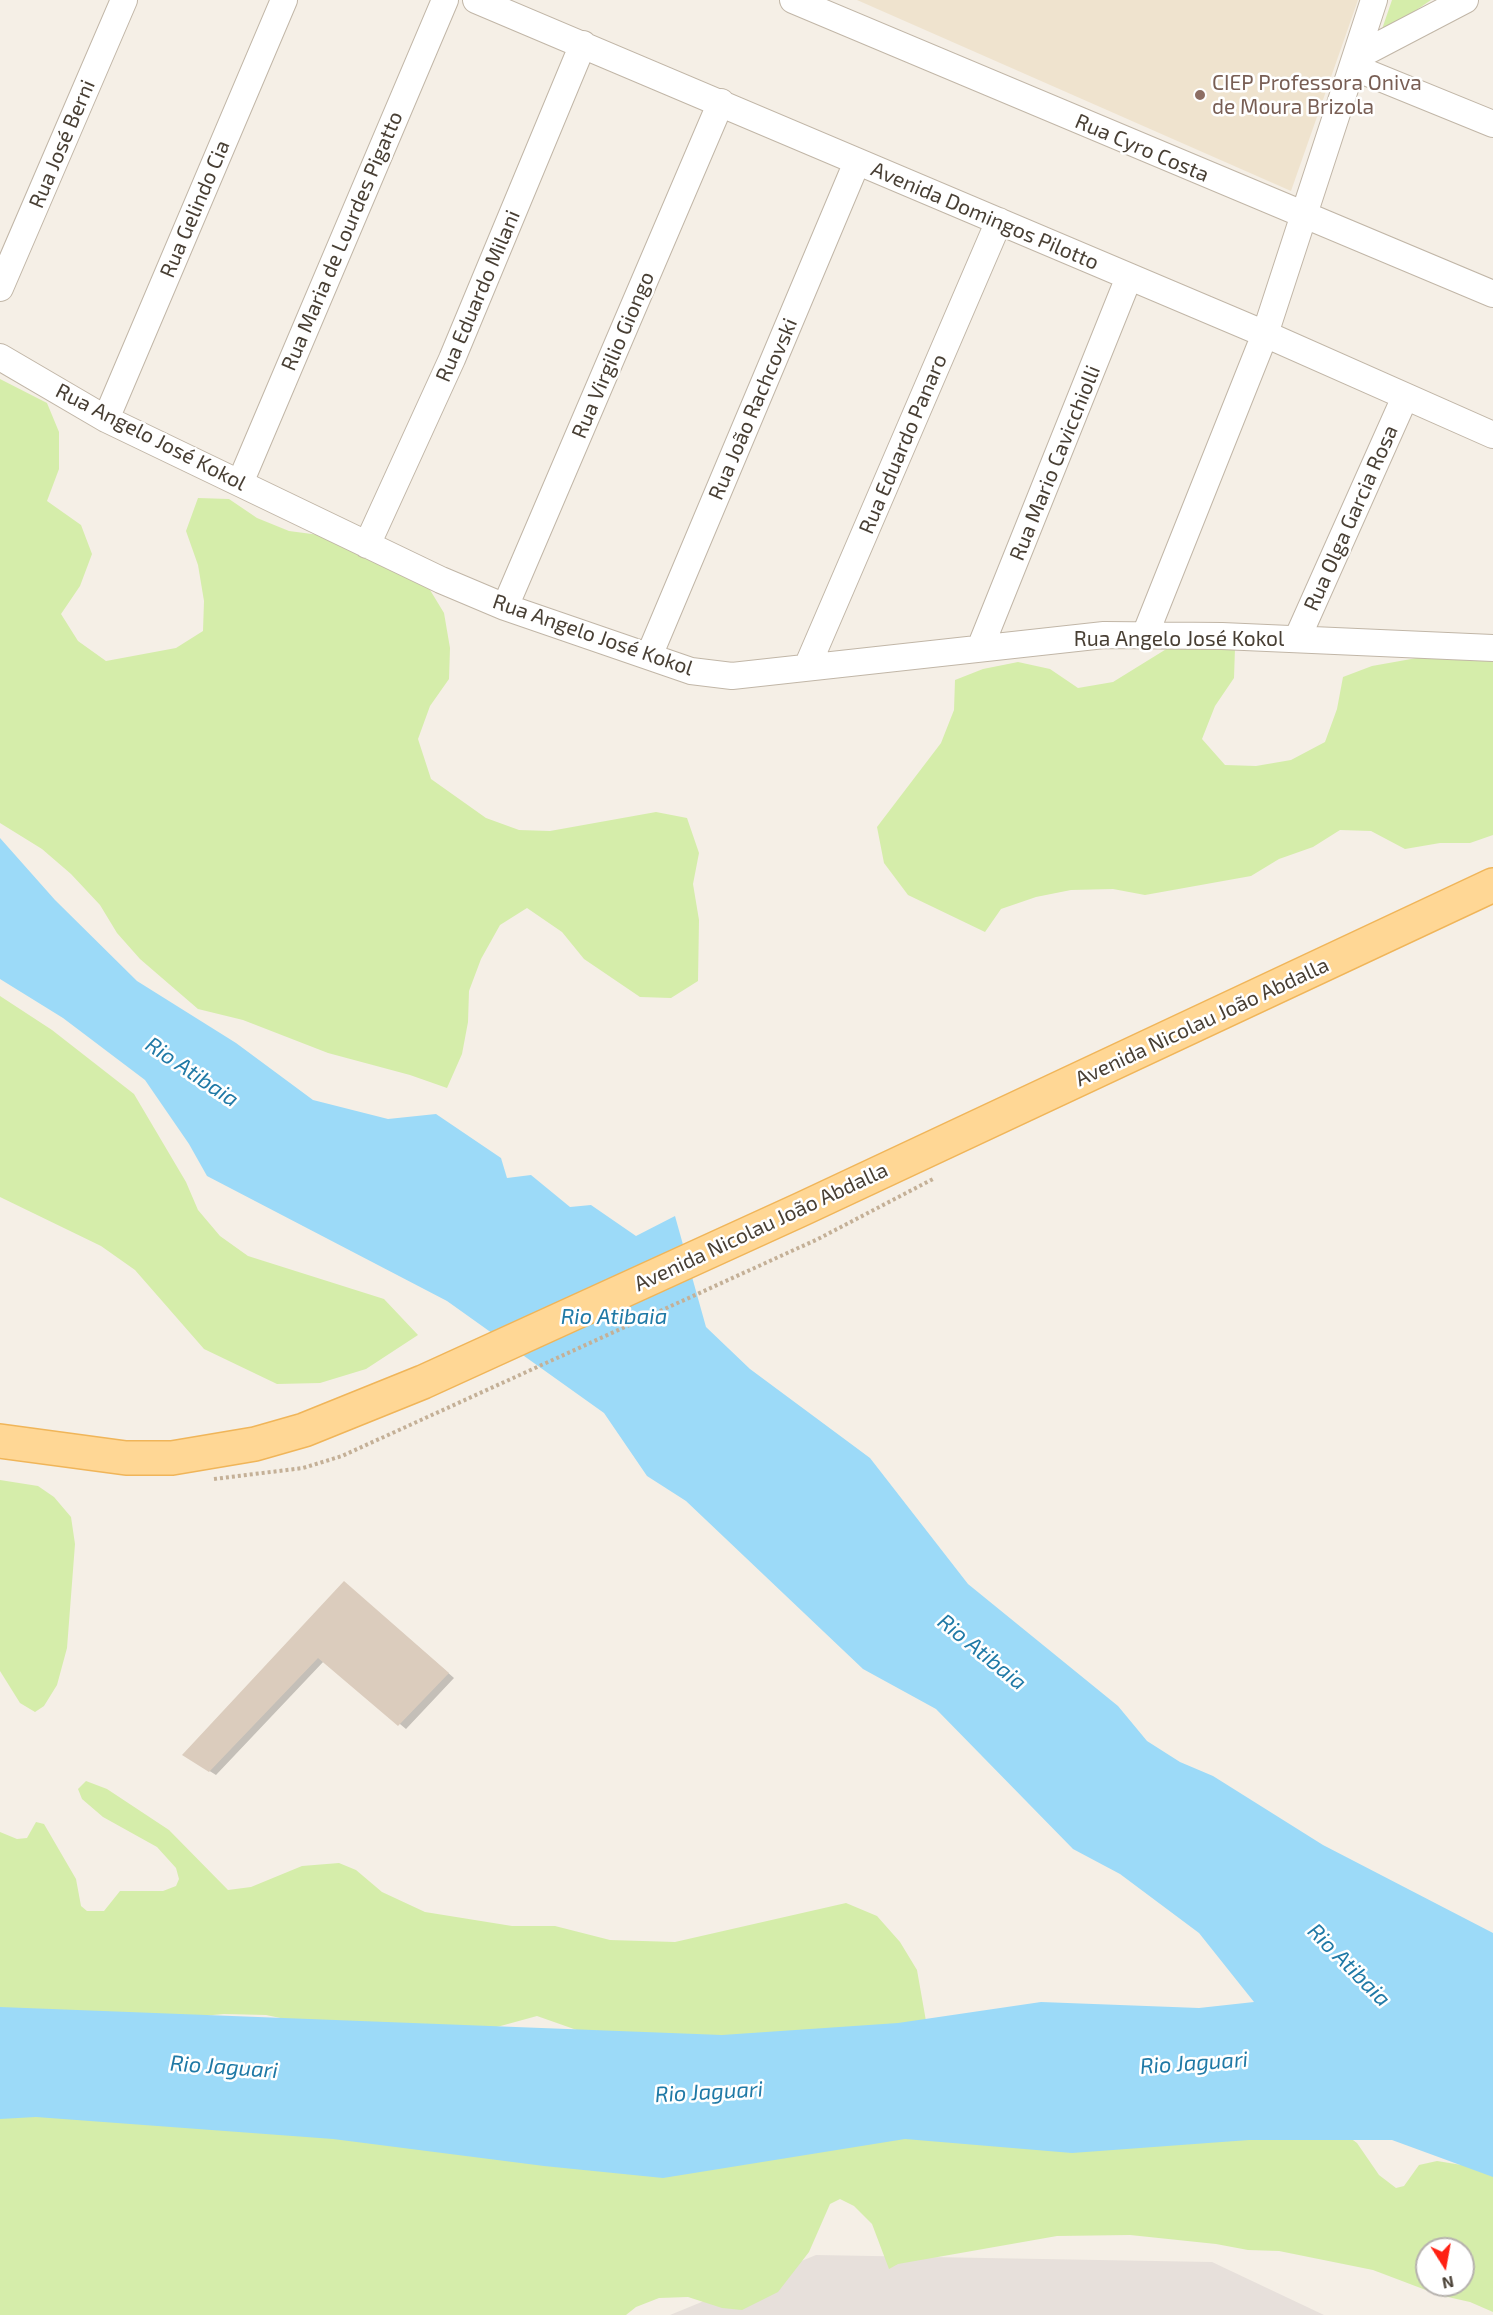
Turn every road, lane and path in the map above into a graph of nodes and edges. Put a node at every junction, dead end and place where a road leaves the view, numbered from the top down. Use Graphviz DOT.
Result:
graph roads {
  1 [pos="124,0"];
  2 [pos="284,0"];
  3 [pos="445,0"];
  4 [pos="476,0"];
  5 [pos="792,0"];
  6 [pos="1374,0"];
  7 [pos="1465,0"];
  8 [pos="583,44"];
  9 [pos="1355,62"];
  10 [pos="721,102"];
  11 [pos="1493,124"];
  12 [pos="857,162"];
  13 [pos="1305,217"];
  14 [pos="999,220"];
  15 [pos="1129,277"];
  16 [pos="0,288"];
  17 [pos="1493,294"];
  18 [pos="1265,334"];
  19 [pos="0,357"];
  20 [pos="1405,397"];
  21 [pos="106,418"];
  22 [pos="1493,435"];
  23 [pos="240,483"];
  24 [pos="367,545"];
  25 [pos="505,607"];
  26 [pos="1145,635"];
  27 [pos="1297,639"];
  28 [pos="980,648"];
  29 [pos="1493,648"];
  30 [pos="649,656"];
  31 [pos="807,667"];
  32 [pos="1493,885"];
  33 [pos="818,1239"];
  34 [pos="438,1414"];
  35 [pos="0,1442"];
  1 -- 16 [label="street, Rua José Berni"];
  2 -- 21 [label="street, Rua Gelindo Cia"];
  3 -- 23 [label="street, Rua Maria de Lourdes Pigatto"];
  4 -- 8 [label="street, Avenida Domingos Pilotto"];
  5 -- 13 [label="street, Rua Cyro Costa"];
  6 -- 9 [label="street"];
  7 -- 9 [label="street"];
  8 -- 10 [label="street, Avenida Domingos Pilotto"];
  8 -- 24 [label="street, Rua Eduardo Milani"];
  9 -- 11 [label="street"];
  9 -- 13 [label="street"];
  10 -- 12 [label="street, Avenida Domingos Pilotto"];
  10 -- 25 [label="street, Rua Virgilio Giongo"];
  12 -- 14 [label="street, Avenida Domingos Pilotto"];
  12 -- 30 [label="street, Rua João Rachcovski"];
  13 -- 17 [label="street, Rua Cyro Costa"];
  13 -- 18 [label="street"];
  14 -- 15 [label="street, Avenida Domingos Pilotto"];
  14 -- 31 [label="street, Rua Eduardo Panaro"];
  15 -- 18 [label="street, Avenida Domingos Pilotto"];
  15 -- 28 [label="street, Rua Mario Cavicchiolli"];
  18 -- 20 [label="street, Avenida Domingos Pilotto"];
  18 -- 26 [label="street"];
  19 -- 21 [label="street, Rua Angelo José Kokol"];
  20 -- 22 [label="street, Avenida Domingos Pilotto"];
  20 -- 27 [label="street, Rua Olga Garcia Rosa"];
  21 -- 23 [label="street, Rua Angelo José Kokol"];
  23 -- 24 [label="street, Rua Angelo José Kokol"];
  24 -- 25 [label="street, Rua Angelo José Kokol"];
  25 -- 30 [label="street, Rua Angelo José Kokol"];
  26 -- 27 [label="street, Rua Angelo José Kokol"];
  26 -- 28 [label="street, Rua Angelo José Kokol"];
  27 -- 29 [label="street, Rua Angelo José Kokol"];
  28 -- 31 [label="street, Rua Angelo José Kokol"];
  30 -- 31 [label="street, Rua Angelo José Kokol"];
  32 -- 35 [label="main road, Avenida Nicolau João Abdalla"];
  33 -- 34 [label="path"];
}
